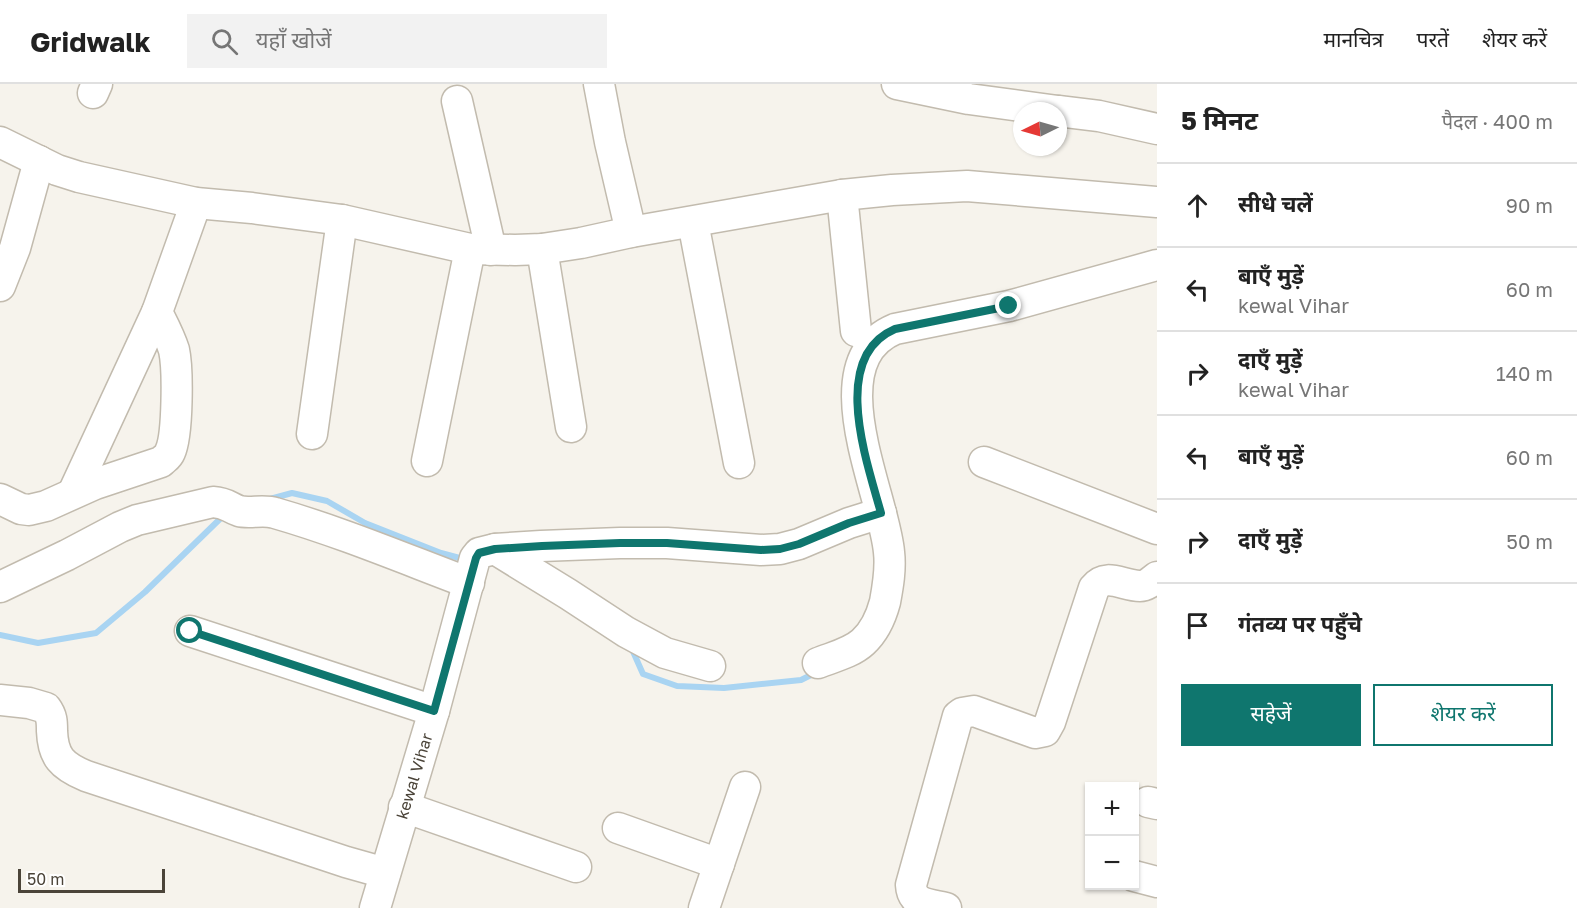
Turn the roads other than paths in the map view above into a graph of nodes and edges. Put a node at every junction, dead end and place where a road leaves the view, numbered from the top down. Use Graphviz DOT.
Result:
graph roads {
  1 [pos="599,84"];
  2 [pos="897,84"];
  3 [pos="457,101"];
  4 [pos="1013,105"];
  5 [pos="1067,112"];
  6 [pos="1157,129"];
  7 [pos="0,142"];
  8 [pos="39,161"];
  9 [pos="842,195"];
  10 [pos="1157,202"];
  11 [pos="196,203"];
  12 [pos="342,220"];
  13 [pos="693,222"];
  14 [pos="632,232"];
  15 [pos="542,249"];
  16 [pos="481,250"];
  17 [pos="1157,265"];
  18 [pos="0,286"];
  19 [pos="157,312"];
  20 [pos="856,331"];
  21 [pos="571,427"];
  22 [pos="312,434"];
  23 [pos="427,461"];
  24 [pos="984,462"];
  25 [pos="739,463"];
  26 [pos="73,493"];
  27 [pos="0,499"];
  28 [pos="881,513"];
  29 [pos="1157,529"];
  30 [pos="478,564"];
  31 [pos="1157,577"];
  32 [pos="0,587"];
  33 [pos="190,631"];
  34 [pos="818,663"];
  35 [pos="710,666"];
  36 [pos="0,700"];
  37 [pos="434,711"];
  38 [pos="745,787"];
  39 [pos="404,807"];
  40 [pos="618,828"];
  41 [pos="719,864"];
  42 [pos="576,867"];
  43 [pos="385,873"];
  44 [pos="1139,877"];
  45 [pos="1157,882"];
  46 [pos="375,908"];
  47 [pos="704,908"];
  48 [pos="946,908"];
  1 -- 14 [label="street"];
  2 -- 4 [label="street"];
  3 -- 16 [label="street"];
  5 -- 6 [label="street"];
  7 -- 8 [label="street"];
  8 -- 11 [label="street"];
  8 -- 18 [label="street"];
  9 -- 10 [label="street"];
  9 -- 13 [label="street"];
  9 -- 20 [label="street"];
  11 -- 12 [label="street"];
  11 -- 19 [label="street"];
  12 -- 16 [label="street"];
  12 -- 22 [label="street"];
  13 -- 14 [label="street"];
  13 -- 25 [label="street"];
  14 -- 15 [label="street"];
  15 -- 16 [label="street"];
  15 -- 21 [label="street"];
  16 -- 23 [label="street"];
  17 -- 28 [label="street"];
  19 -- 26 [label="street"];
  19 -- 26 [label="street"];
  24 -- 29 [label="street"];
  26 -- 27 [label="street"];
  28 -- 30 [label="street"];
  28 -- 34 [label="street"];
  30 -- 32 [label="street"];
  30 -- 35 [label="street"];
  30 -- 37 [label="street, kewal Vihar"];
  31 -- 48 [label="street"];
  33 -- 37 [label="street"];
  36 -- 43 [label="street"];
  37 -- 39 [label="street, kewal Vihar"];
  38 -- 41 [label="street"];
  39 -- 42 [label="street"];
  39 -- 43 [label="street, kewal Vihar"];
  40 -- 41 [label="street"];
  41 -- 47 [label="street"];
  43 -- 46 [label="street, kewal Vihar"];
  44 -- 45 [label="street"];
}
